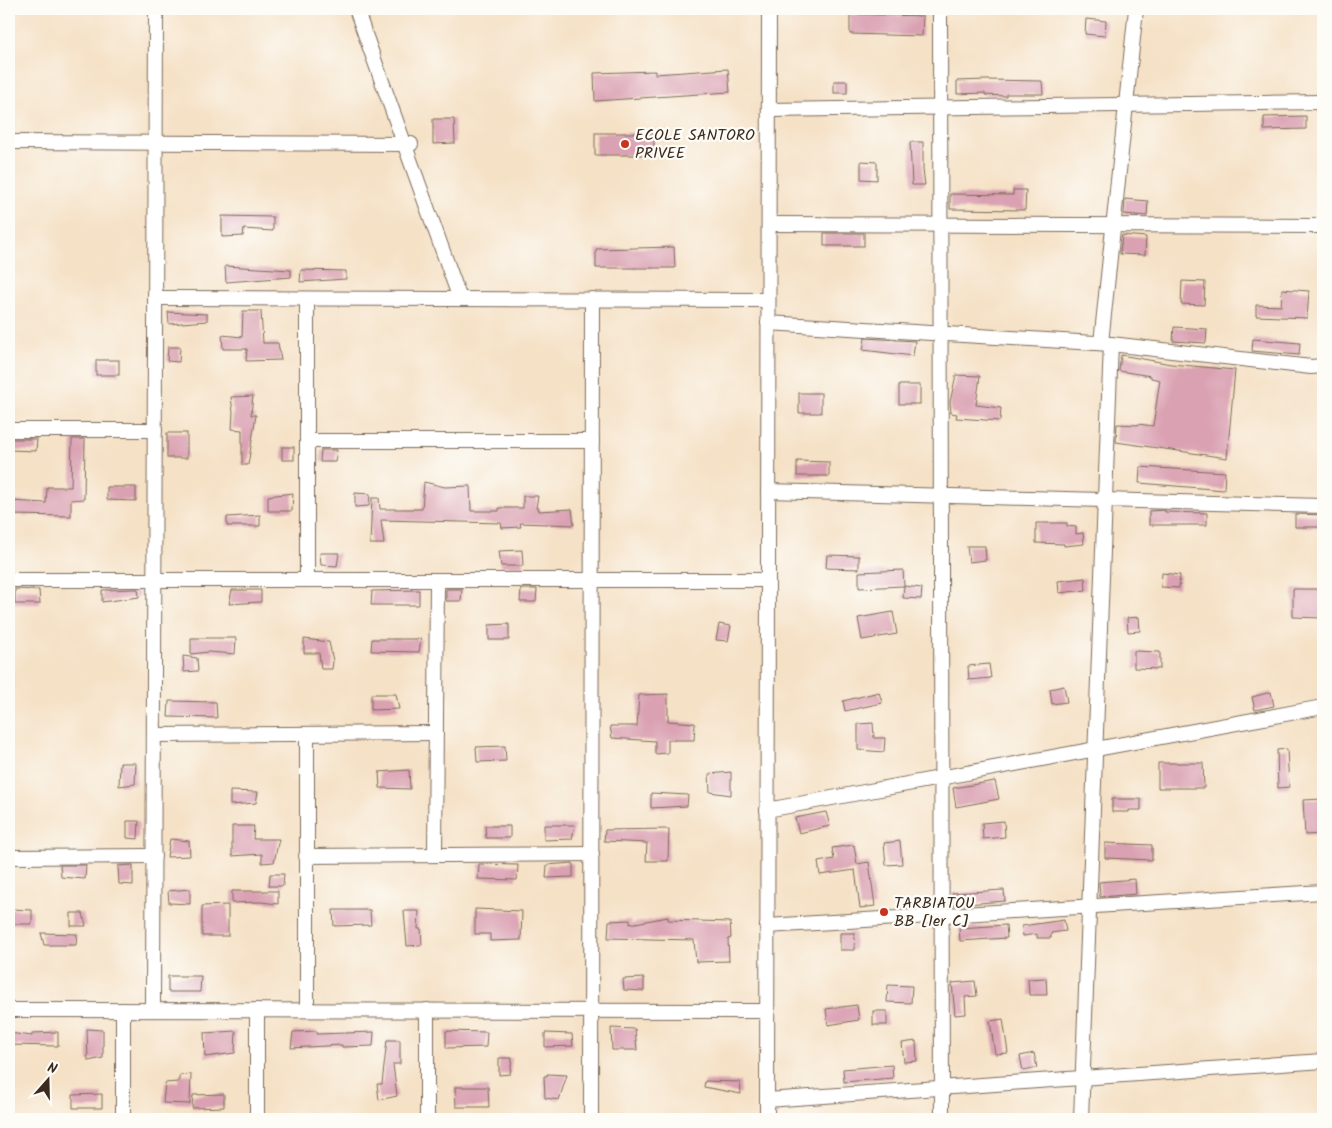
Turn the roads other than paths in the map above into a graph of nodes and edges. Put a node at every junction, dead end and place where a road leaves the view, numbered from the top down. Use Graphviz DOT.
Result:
graph roads {
  1 [pos="156,9"];
  2 [pos="356,9"];
  3 [pos="769,9"];
  4 [pos="940,9"];
  5 [pos="1136,9"];
  6 [pos="1323,102"];
  7 [pos="1126,105"];
  8 [pos="940,107"];
  9 [pos="769,110"];
  10 [pos="9,142"];
  11 [pos="156,143"];
  12 [pos="408,144"];
  13 [pos="769,224"];
  14 [pos="940,224"];
  15 [pos="1114,225"];
  16 [pos="1323,226"];
  17 [pos="155,298"];
  18 [pos="307,298"];
  19 [pos="460,299"];
  20 [pos="592,299"];
  21 [pos="768,300"];
  22 [pos="768,324"];
  23 [pos="940,334"];
  24 [pos="1106,343"];
  25 [pos="1323,366"];
  26 [pos="9,430"];
  27 [pos="155,430"];
  28 [pos="307,441"];
  29 [pos="592,441"];
  30 [pos="768,491"];
  31 [pos="941,496"];
  32 [pos="1105,500"];
  33 [pos="1323,506"];
  34 [pos="9,580"];
  35 [pos="154,580"];
  36 [pos="307,580"];
  37 [pos="436,580"];
  38 [pos="592,580"];
  39 [pos="768,580"];
  40 [pos="1323,707"];
  41 [pos="436,733"];
  42 [pos="307,734"];
  43 [pos="154,735"];
  44 [pos="1096,749"];
  45 [pos="941,778"];
  46 [pos="768,810"];
  47 [pos="592,854"];
  48 [pos="435,855"];
  49 [pos="154,856"];
  50 [pos="306,856"];
  51 [pos="9,857"];
  52 [pos="1323,892"];
  53 [pos="1090,906"];
  54 [pos="941,915"];
  55 [pos="767,926"];
  56 [pos="9,1010"];
  57 [pos="123,1010"];
  58 [pos="153,1010"];
  59 [pos="257,1010"];
  60 [pos="307,1010"];
  61 [pos="427,1010"];
  62 [pos="591,1011"];
  63 [pos="767,1011"];
  64 [pos="1323,1061"];
  65 [pos="1083,1078"];
  66 [pos="942,1088"];
  67 [pos="767,1100"];
  68 [pos="123,1119"];
  69 [pos="257,1119"];
  70 [pos="427,1119"];
  71 [pos="591,1119"];
  72 [pos="767,1119"];
  73 [pos="942,1119"];
  74 [pos="1082,1119"];
  1 -- 11 [label="street"];
  2 -- 12 [label="street"];
  3 -- 9 [label="street"];
  4 -- 8 [label="street"];
  5 -- 7 [label="street"];
  6 -- 7 [label="street"];
  7 -- 8 [label="street"];
  7 -- 15 [label="street"];
  8 -- 9 [label="street"];
  8 -- 14 [label="street"];
  9 -- 13 [label="street"];
  10 -- 11 [label="street"];
  11 -- 12 [label="street"];
  11 -- 17 [label="street"];
  12 -- 19 [label="street"];
  13 -- 14 [label="street"];
  13 -- 21 [label="street"];
  14 -- 15 [label="street"];
  14 -- 23 [label="street"];
  15 -- 16 [label="street"];
  15 -- 24 [label="street"];
  17 -- 18 [label="street"];
  17 -- 27 [label="street"];
  18 -- 19 [label="street"];
  18 -- 28 [label="street"];
  19 -- 20 [label="street"];
  20 -- 21 [label="street"];
  20 -- 29 [label="street"];
  21 -- 22 [label="street"];
  22 -- 23 [label="street"];
  22 -- 30 [label="street"];
  23 -- 24 [label="street"];
  23 -- 31 [label="street"];
  24 -- 25 [label="street"];
  24 -- 32 [label="street"];
  26 -- 27 [label="street"];
  27 -- 35 [label="street"];
  28 -- 29 [label="street"];
  28 -- 36 [label="street"];
  29 -- 38 [label="street"];
  30 -- 31 [label="street"];
  30 -- 39 [label="street"];
  31 -- 32 [label="street"];
  31 -- 45 [label="street"];
  32 -- 33 [label="street"];
  32 -- 44 [label="street"];
  34 -- 35 [label="street"];
  35 -- 36 [label="street"];
  35 -- 43 [label="street"];
  36 -- 37 [label="street"];
  37 -- 38 [label="street"];
  37 -- 41 [label="street"];
  38 -- 39 [label="street"];
  38 -- 47 [label="street"];
  39 -- 46 [label="street"];
  40 -- 44 [label="street"];
  41 -- 42 [label="street"];
  41 -- 48 [label="street"];
  42 -- 43 [label="street"];
  42 -- 50 [label="street"];
  43 -- 49 [label="street"];
  44 -- 45 [label="street"];
  44 -- 53 [label="street"];
  45 -- 46 [label="street"];
  45 -- 54 [label="street"];
  46 -- 55 [label="street"];
  47 -- 48 [label="street"];
  47 -- 62 [label="street"];
  48 -- 50 [label="street"];
  49 -- 51 [label="street"];
  49 -- 58 [label="street"];
  50 -- 60 [label="street"];
  52 -- 53 [label="street"];
  53 -- 54 [label="street"];
  53 -- 65 [label="street"];
  54 -- 55 [label="street"];
  54 -- 66 [label="street"];
  55 -- 63 [label="street"];
  56 -- 57 [label="street"];
  57 -- 58 [label="street"];
  57 -- 68 [label="street"];
  58 -- 59 [label="street"];
  59 -- 60 [label="street"];
  59 -- 69 [label="street"];
  60 -- 61 [label="street"];
  61 -- 62 [label="street"];
  61 -- 70 [label="street"];
  62 -- 63 [label="street"];
  62 -- 71 [label="street"];
  63 -- 67 [label="street"];
  64 -- 65 [label="street"];
  65 -- 66 [label="street"];
  65 -- 74 [label="street"];
  66 -- 67 [label="street"];
  66 -- 73 [label="street"];
  67 -- 72 [label="street"];
}
